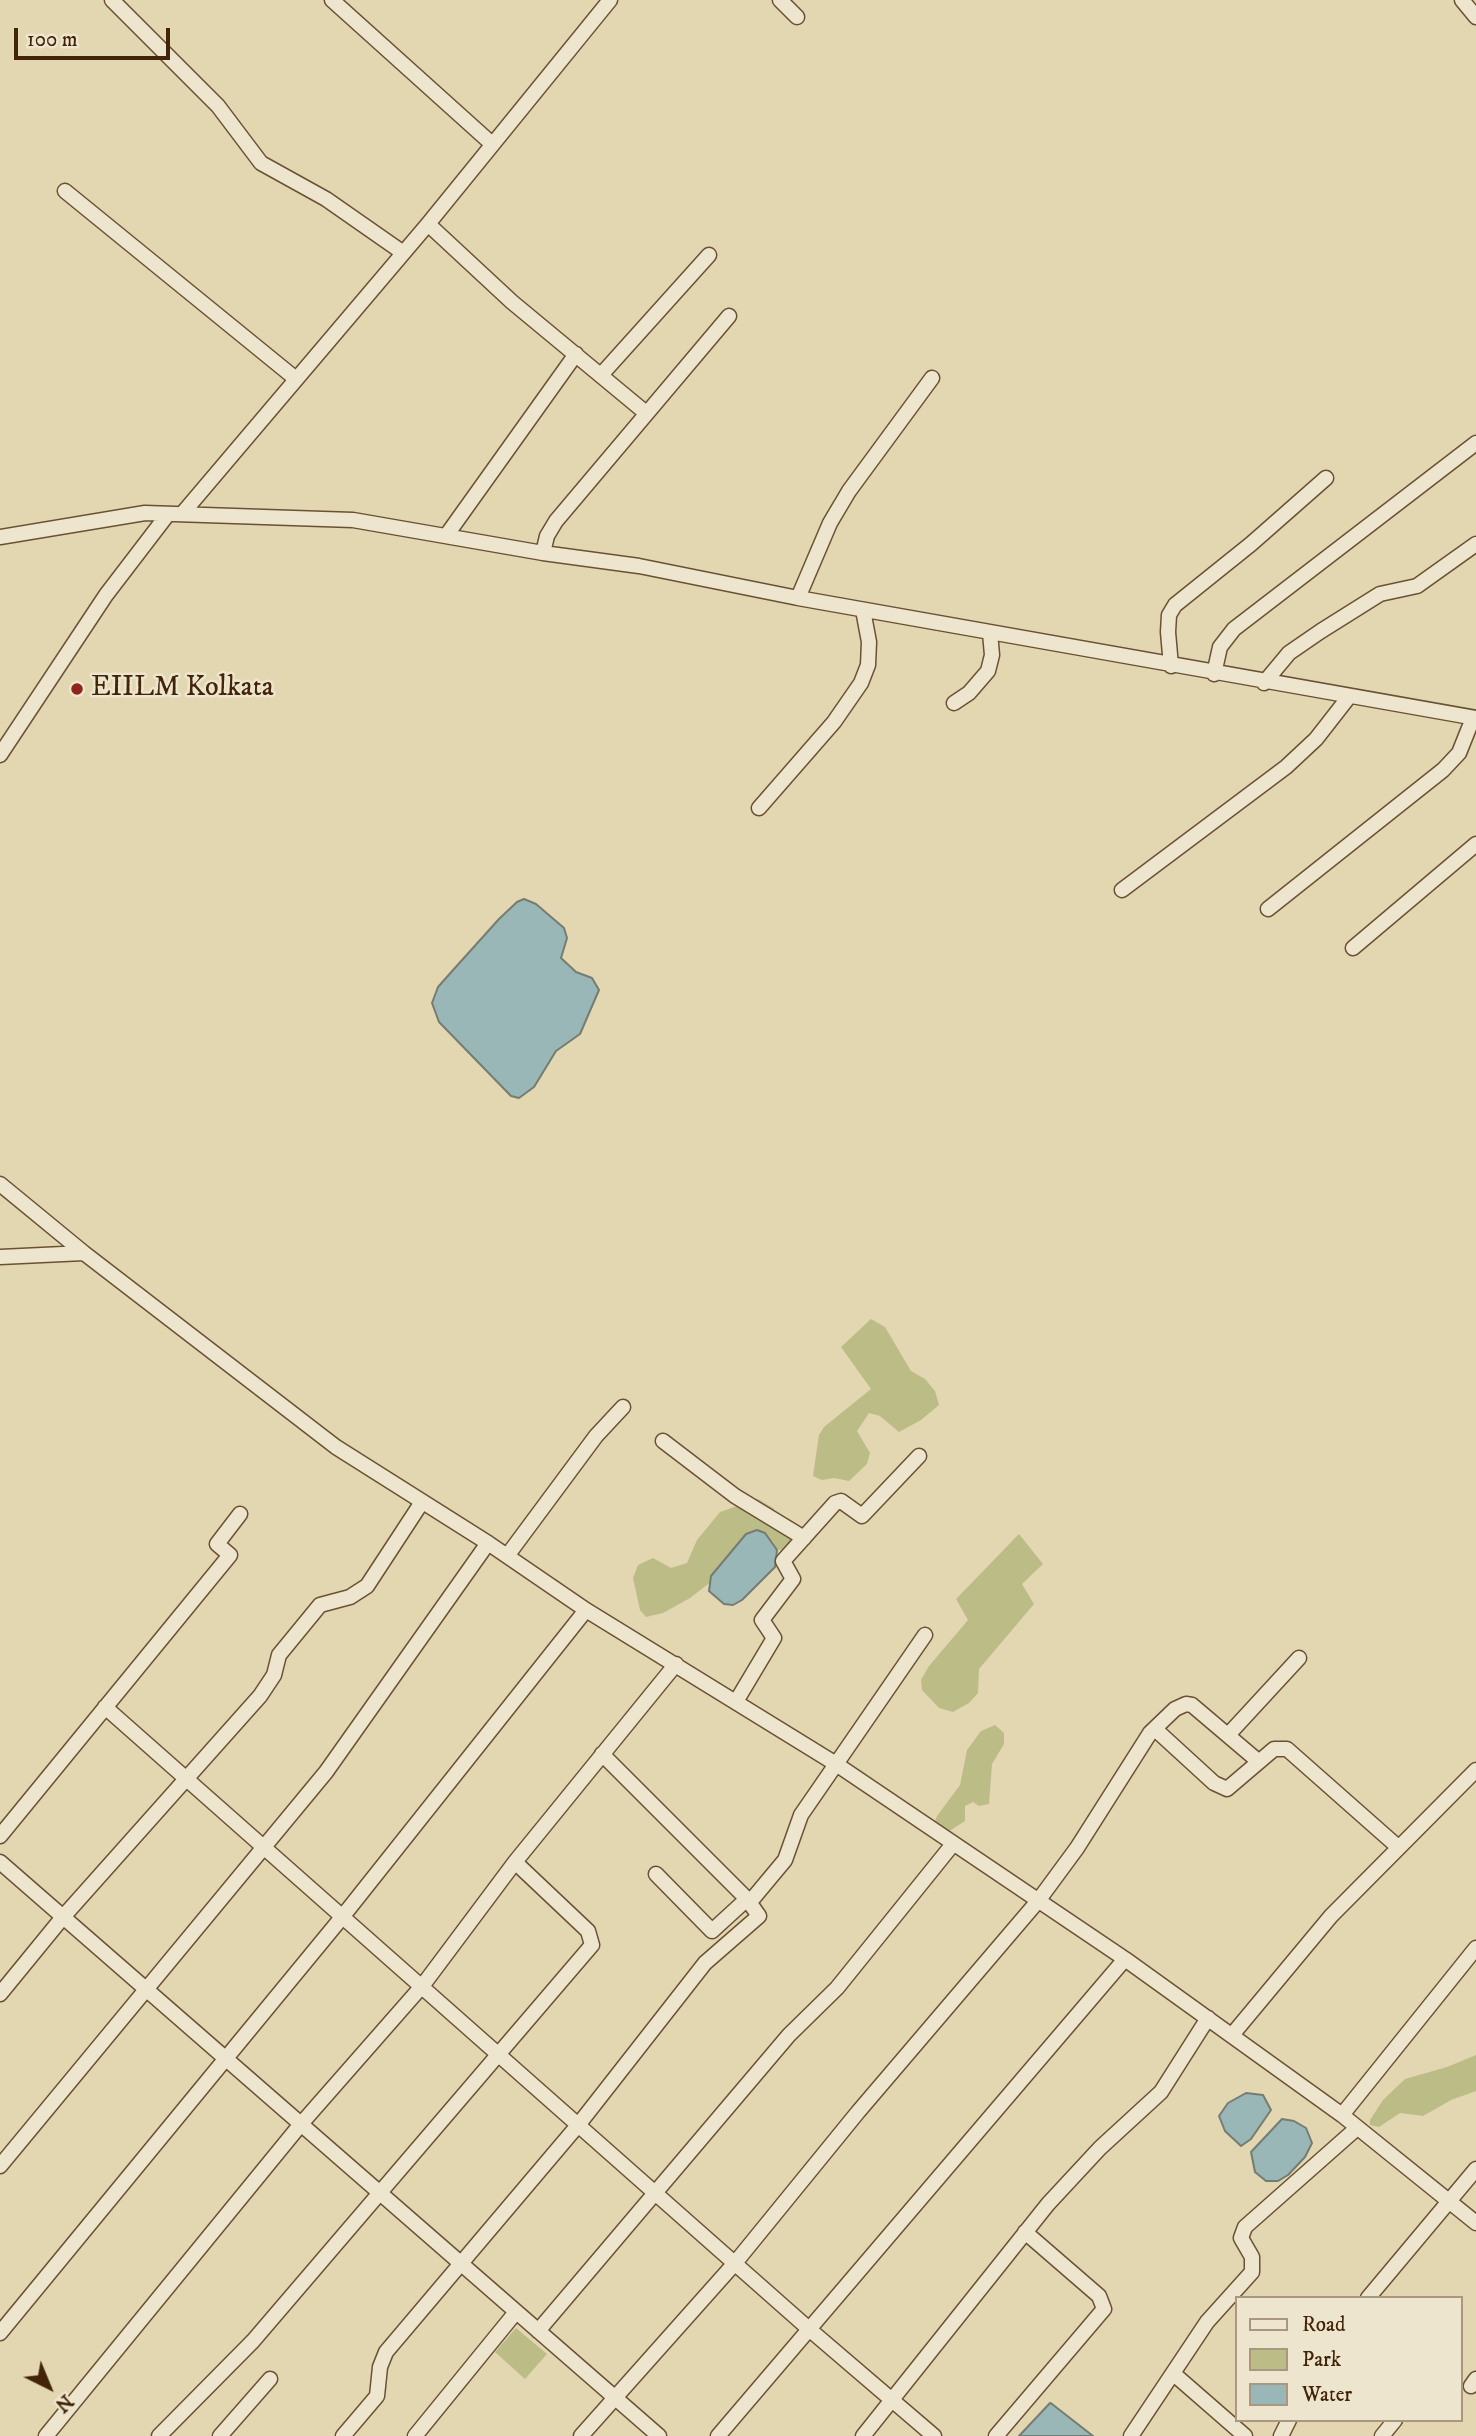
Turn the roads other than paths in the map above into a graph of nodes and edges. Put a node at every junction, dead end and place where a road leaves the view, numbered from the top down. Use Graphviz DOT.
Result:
graph roads {
  1 [pos="332,0"];
  2 [pos="610,0"];
  3 [pos="779,0"];
  4 [pos="1462,0"];
  5 [pos="119,2"];
  6 [pos="797,16"];
  7 [pos="1476,17"];
  8 [pos="492,144"];
  9 [pos="65,191"];
  10 [pos="428,224"];
  11 [pos="402,252"];
  12 [pos="709,255"];
  13 [pos="729,316"];
  14 [pos="576,354"];
  15 [pos="601,375"];
  16 [pos="932,378"];
  17 [pos="296,379"];
  18 [pos="646,413"];
  19 [pos="1476,443"];
  20 [pos="1326,478"];
  21 [pos="175,514"];
  22 [pos="446,536"];
  23 [pos="0,537"];
  24 [pos="1476,544"];
  25 [pos="543,553"];
  26 [pos="798,598"];
  27 [pos="863,610"];
  28 [pos="990,633"];
  29 [pos="1171,666"];
  30 [pos="1214,674"];
  31 [pos="1264,682"];
  32 [pos="1348,698"];
  33 [pos="954,703"];
  34 [pos="1474,718"];
  35 [pos="0,755"];
  36 [pos="762,805"];
  37 [pos="1476,844"];
  38 [pos="1122,890"];
  39 [pos="1268,909"];
  40 [pos="1353,948"];
  41 [pos="0,1184"];
  42 [pos="85,1253"];
  43 [pos="0,1257"];
  44 [pos="623,1407"];
  45 [pos="663,1441"];
  46 [pos="919,1456"];
  47 [pos="422,1502"];
  48 [pos="240,1514"];
  49 [pos="804,1538"];
  50 [pos="488,1543"];
  51 [pos="507,1556"];
  52 [pos="586,1610"];
  53 [pos="925,1635"];
  54 [pos="1299,1658"];
  55 [pos="676,1664"];
  56 [pos="737,1700"];
  57 [pos="105,1707"];
  58 [pos="1155,1729"];
  59 [pos="1228,1735"];
  60 [pos="602,1754"];
  61 [pos="1258,1761"];
  62 [pos="836,1764"];
  63 [pos="1476,1770"];
  64 [pos="186,1779"];
  65 [pos="0,1836"];
  66 [pos="953,1844"];
  67 [pos="1398,1847"];
  68 [pos="263,1849"];
  69 [pos="514,1861"];
  70 [pos="0,1862"];
  71 [pos="656,1874"];
  72 [pos="748,1900"];
  73 [pos="1038,1901"];
  74 [pos="342,1916"];
  75 [pos="63,1917"];
  76 [pos="1476,1948"];
  77 [pos="1125,1959"];
  78 [pos="423,1985"];
  79 [pos="145,1988"];
  80 [pos="0,1994"];
  81 [pos="1208,2018"];
  82 [pos="1232,2035"];
  83 [pos="500,2054"];
  84 [pos="224,2057"];
  85 [pos="1342,2115"];
  86 [pos="301,2124"];
  87 [pos="579,2124"];
  88 [pos="1357,2128"];
  89 [pos="0,2166"];
  90 [pos="1476,2169"];
  91 [pos="379,2192"];
  92 [pos="656,2193"];
  93 [pos="1449,2200"];
  94 [pos="1476,2222"];
  95 [pos="1025,2232"];
  96 [pos="735,2263"];
  97 [pos="461,2264"];
  98 [pos="1370,2296"];
  99 [pos="516,2312"];
  100 [pos="809,2329"];
  101 [pos="538,2331"];
  102 [pos="0,2333"];
  103 [pos="1175,2375"];
  104 [pos="270,2379"];
  105 [pos="614,2397"];
  106 [pos="893,2401"];
  107 [pos="1393,2422"];
  108 [pos="46,2436"];
  109 [pos="159,2436"];
  110 [pos="219,2436"];
  111 [pos="343,2436"];
  112 [pos="415,2436"];
  113 [pos="582,2436"];
  114 [pos="659,2436"];
  115 [pos="718,2436"];
  116 [pos="863,2436"];
  117 [pos="934,2436"];
  118 [pos="996,2436"];
  119 [pos="1131,2436"];
  120 [pos="1245,2436"];
  121 [pos="1382,2436"];
  1 -- 8 [label="street"];
  2 -- 8 [label="street"];
  3 -- 6 [label="street"];
  4 -- 7 [label="street"];
  5 -- 11 [label="street"];
  8 -- 10 [label="street"];
  9 -- 17 [label="street"];
  10 -- 11 [label="street"];
  10 -- 14 [label="street"];
  11 -- 17 [label="street"];
  12 -- 15 [label="street"];
  13 -- 18 [label="street"];
  14 -- 15 [label="street"];
  14 -- 22 [label="street"];
  15 -- 18 [label="street"];
  16 -- 26 [label="street"];
  17 -- 21 [label="street"];
  18 -- 25 [label="street"];
  19 -- 30 [label="street"];
  20 -- 29 [label="street"];
  21 -- 22 [label="street"];
  21 -- 23 [label="street"];
  21 -- 35 [label="street"];
  22 -- 25 [label="street"];
  24 -- 31 [label="street"];
  25 -- 26 [label="street"];
  26 -- 27 [label="street"];
  27 -- 28 [label="street"];
  27 -- 36 [label="street"];
  28 -- 29 [label="street"];
  28 -- 33 [label="street"];
  29 -- 30 [label="street"];
  30 -- 31 [label="street"];
  31 -- 32 [label="street"];
  32 -- 34 [label="street"];
  32 -- 38 [label="street"];
  34 -- 39 [label="street"];
  37 -- 40 [label="street"];
  41 -- 42 [label="street"];
  42 -- 43 [label="street"];
  42 -- 47 [label="street"];
  44 -- 51 [label="street"];
  45 -- 49 [label="street"];
  46 -- 49 [label="street"];
  47 -- 50 [label="street"];
  47 -- 64 [label="street"];
  48 -- 57 [label="street"];
  49 -- 56 [label="street"];
  50 -- 51 [label="street"];
  50 -- 68 [label="street"];
  51 -- 52 [label="street"];
  52 -- 55 [label="street"];
  52 -- 74 [label="street"];
  53 -- 62 [label="street"];
  54 -- 59 [label="street"];
  55 -- 56 [label="street"];
  55 -- 60 [label="street"];
  56 -- 62 [label="street"];
  57 -- 64 [label="street"];
  57 -- 65 [label="street"];
  58 -- 59 [label="street"];
  58 -- 61 [label="street"];
  58 -- 73 [label="street"];
  59 -- 61 [label="street"];
  60 -- 69 [label="street"];
  60 -- 72 [label="street"];
  61 -- 67 [label="street"];
  62 -- 66 [label="street"];
  62 -- 72 [label="street"];
  63 -- 67 [label="street"];
  64 -- 68 [label="street"];
  64 -- 75 [label="street"];
  66 -- 73 [label="street"];
  66 -- 92 [label="street"];
  67 -- 82 [label="street"];
  68 -- 74 [label="street"];
  68 -- 79 [label="street"];
  69 -- 78 [label="street"];
  69 -- 83 [label="street"];
  70 -- 75 [label="street"];
  71 -- 72 [label="street"];
  72 -- 87 [label="street"];
  73 -- 77 [label="street"];
  73 -- 96 [label="street"];
  74 -- 78 [label="street"];
  74 -- 84 [label="street"];
  75 -- 79 [label="street"];
  75 -- 80 [label="street"];
  76 -- 85 [label="street"];
  77 -- 81 [label="street"];
  77 -- 100 [label="street"];
  78 -- 83 [label="street"];
  78 -- 86 [label="street"];
  79 -- 84 [label="street"];
  79 -- 89 [label="street"];
  81 -- 82 [label="street"];
  81 -- 95 [label="street"];
  82 -- 85 [label="street"];
  83 -- 87 [label="street"];
  83 -- 91 [label="street"];
  84 -- 86 [label="street"];
  84 -- 102 [label="street"];
  85 -- 88 [label="street"];
  86 -- 91 [label="street"];
  86 -- 108 [label="street"];
  87 -- 92 [label="street"];
  87 -- 97 [label="street"];
  88 -- 93 [label="street"];
  88 -- 103 [label="street"];
  90 -- 93 [label="street"];
  91 -- 97 [label="street"];
  91 -- 109 [label="street"];
  92 -- 96 [label="street"];
  92 -- 101 [label="street"];
  93 -- 94 [label="street"];
  93 -- 98 [label="street"];
  95 -- 106 [label="street"];
  95 -- 118 [label="street"];
  96 -- 100 [label="street"];
  96 -- 105 [label="street"];
  97 -- 99 [label="street"];
  97 -- 111 [label="street"];
  99 -- 101 [label="street"];
  99 -- 112 [label="street"];
  100 -- 106 [label="street"];
  100 -- 115 [label="street"];
  101 -- 105 [label="street"];
  103 -- 119 [label="street"];
  103 -- 120 [label="street"];
  104 -- 110 [label="street"];
  105 -- 113 [label="street"];
  105 -- 114 [label="street"];
  106 -- 116 [label="street"];
  106 -- 117 [label="street"];
  107 -- 121 [label="street"];
}
